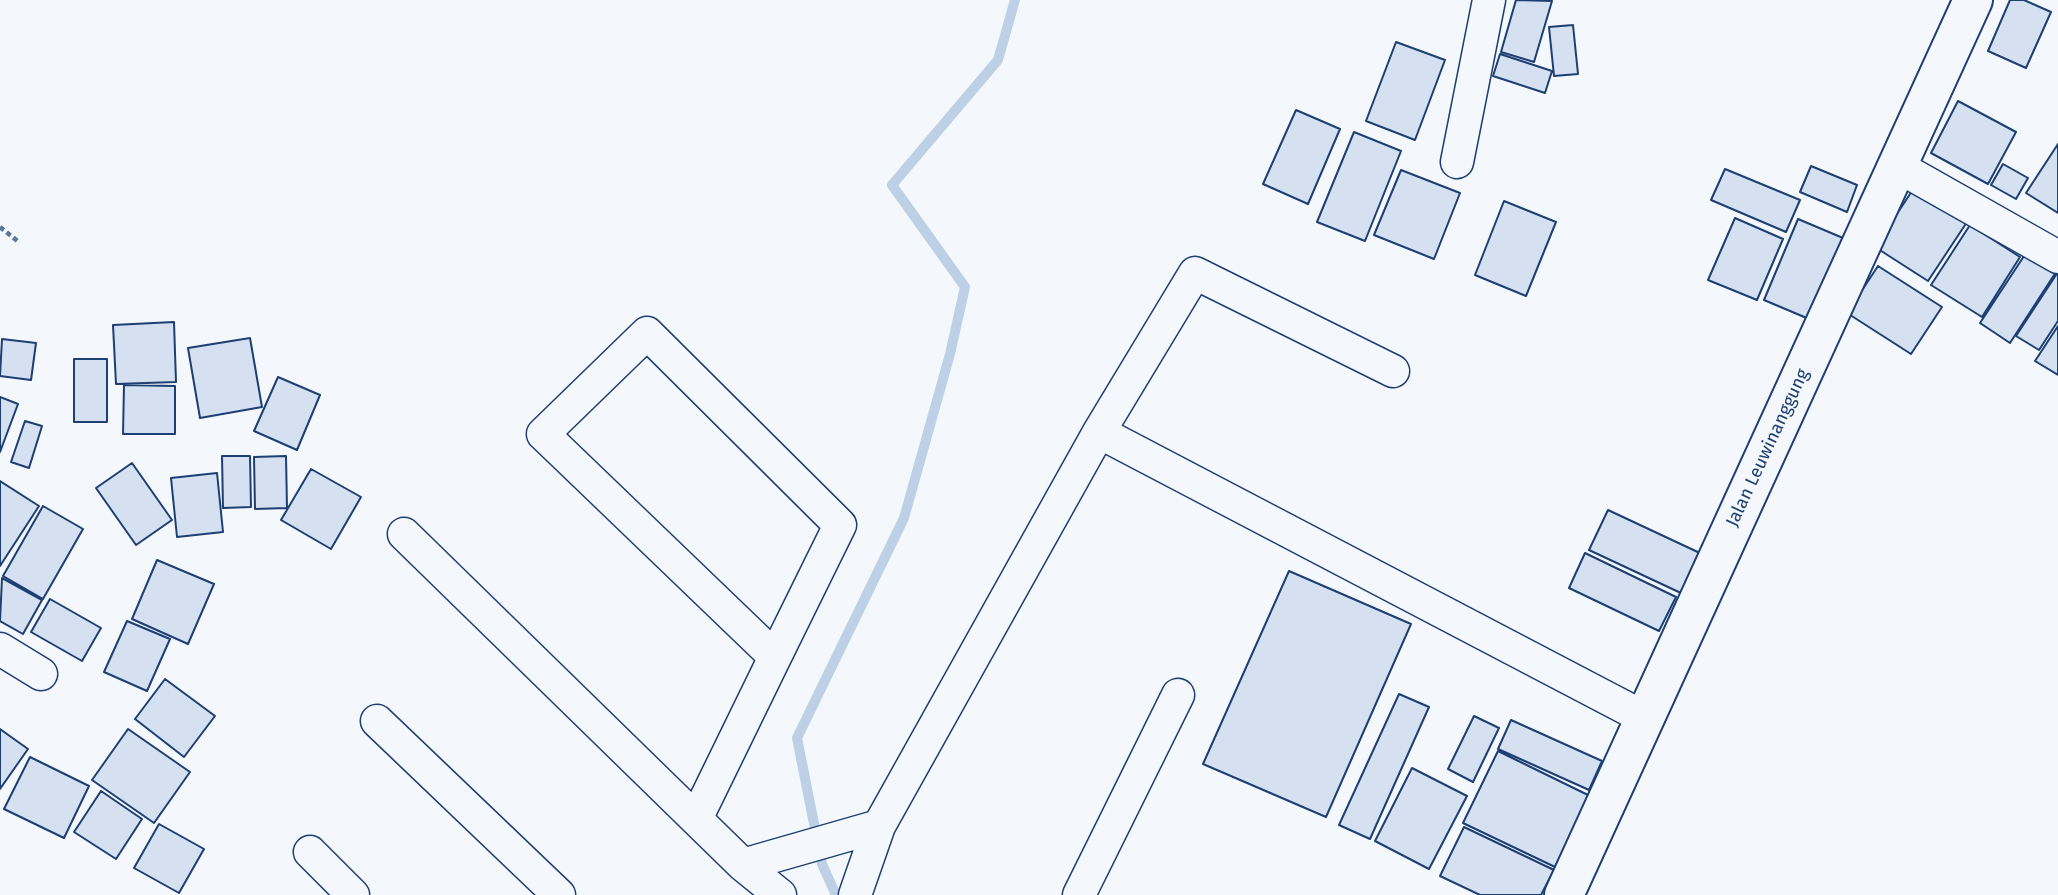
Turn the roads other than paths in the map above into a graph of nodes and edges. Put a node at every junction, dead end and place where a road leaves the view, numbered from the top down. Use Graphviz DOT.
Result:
graph roads {
  1 [pos="1489,0"];
  2 [pos="1973,0"];
  3 [pos="1457,162"];
  4 [pos="1897,166"];
  5 [pos="2058,257"];
  6 [pos="1393,371"];
  7 [pos="1099,432"];
  8 [pos="404,534"];
  9 [pos="0,649"];
  10 [pos="775,657"];
  11 [pos="41,674"];
  12 [pos="1178,695"];
  13 [pos="1645,718"];
  14 [pos="377,720"];
  15 [pos="696,819"];
  16 [pos="879,827"];
  17 [pos="310,852"];
  18 [pos="743,865"];
  19 [pos="353,895"];
  20 [pos="559,895"];
  21 [pos="780,895"];
  22 [pos="855,895"];
  23 [pos="1079,895"];
  24 [pos="1564,895"];
  1 -- 3 [label="street"];
  2 -- 4 [label="main road, Jalan Leuwinanggung"];
  4 -- 5 [label="street"];
  4 -- 13 [label="main road, Jalan Leuwinanggung"];
  6 -- 7 [label="street"];
  7 -- 13 [label="street"];
  7 -- 16 [label="street"];
  8 -- 15 [label="street"];
  9 -- 11 [label="street"];
  10 -- 10 [label="street"];
  10 -- 15 [label="street"];
  12 -- 23 [label="street"];
  13 -- 24 [label="main road, Jalan Leuwinanggung"];
  14 -- 20 [label="street"];
  15 -- 18 [label="street"];
  16 -- 18 [label="street"];
  16 -- 22 [label="street"];
  17 -- 19 [label="street"];
  18 -- 21 [label="street"];
}
